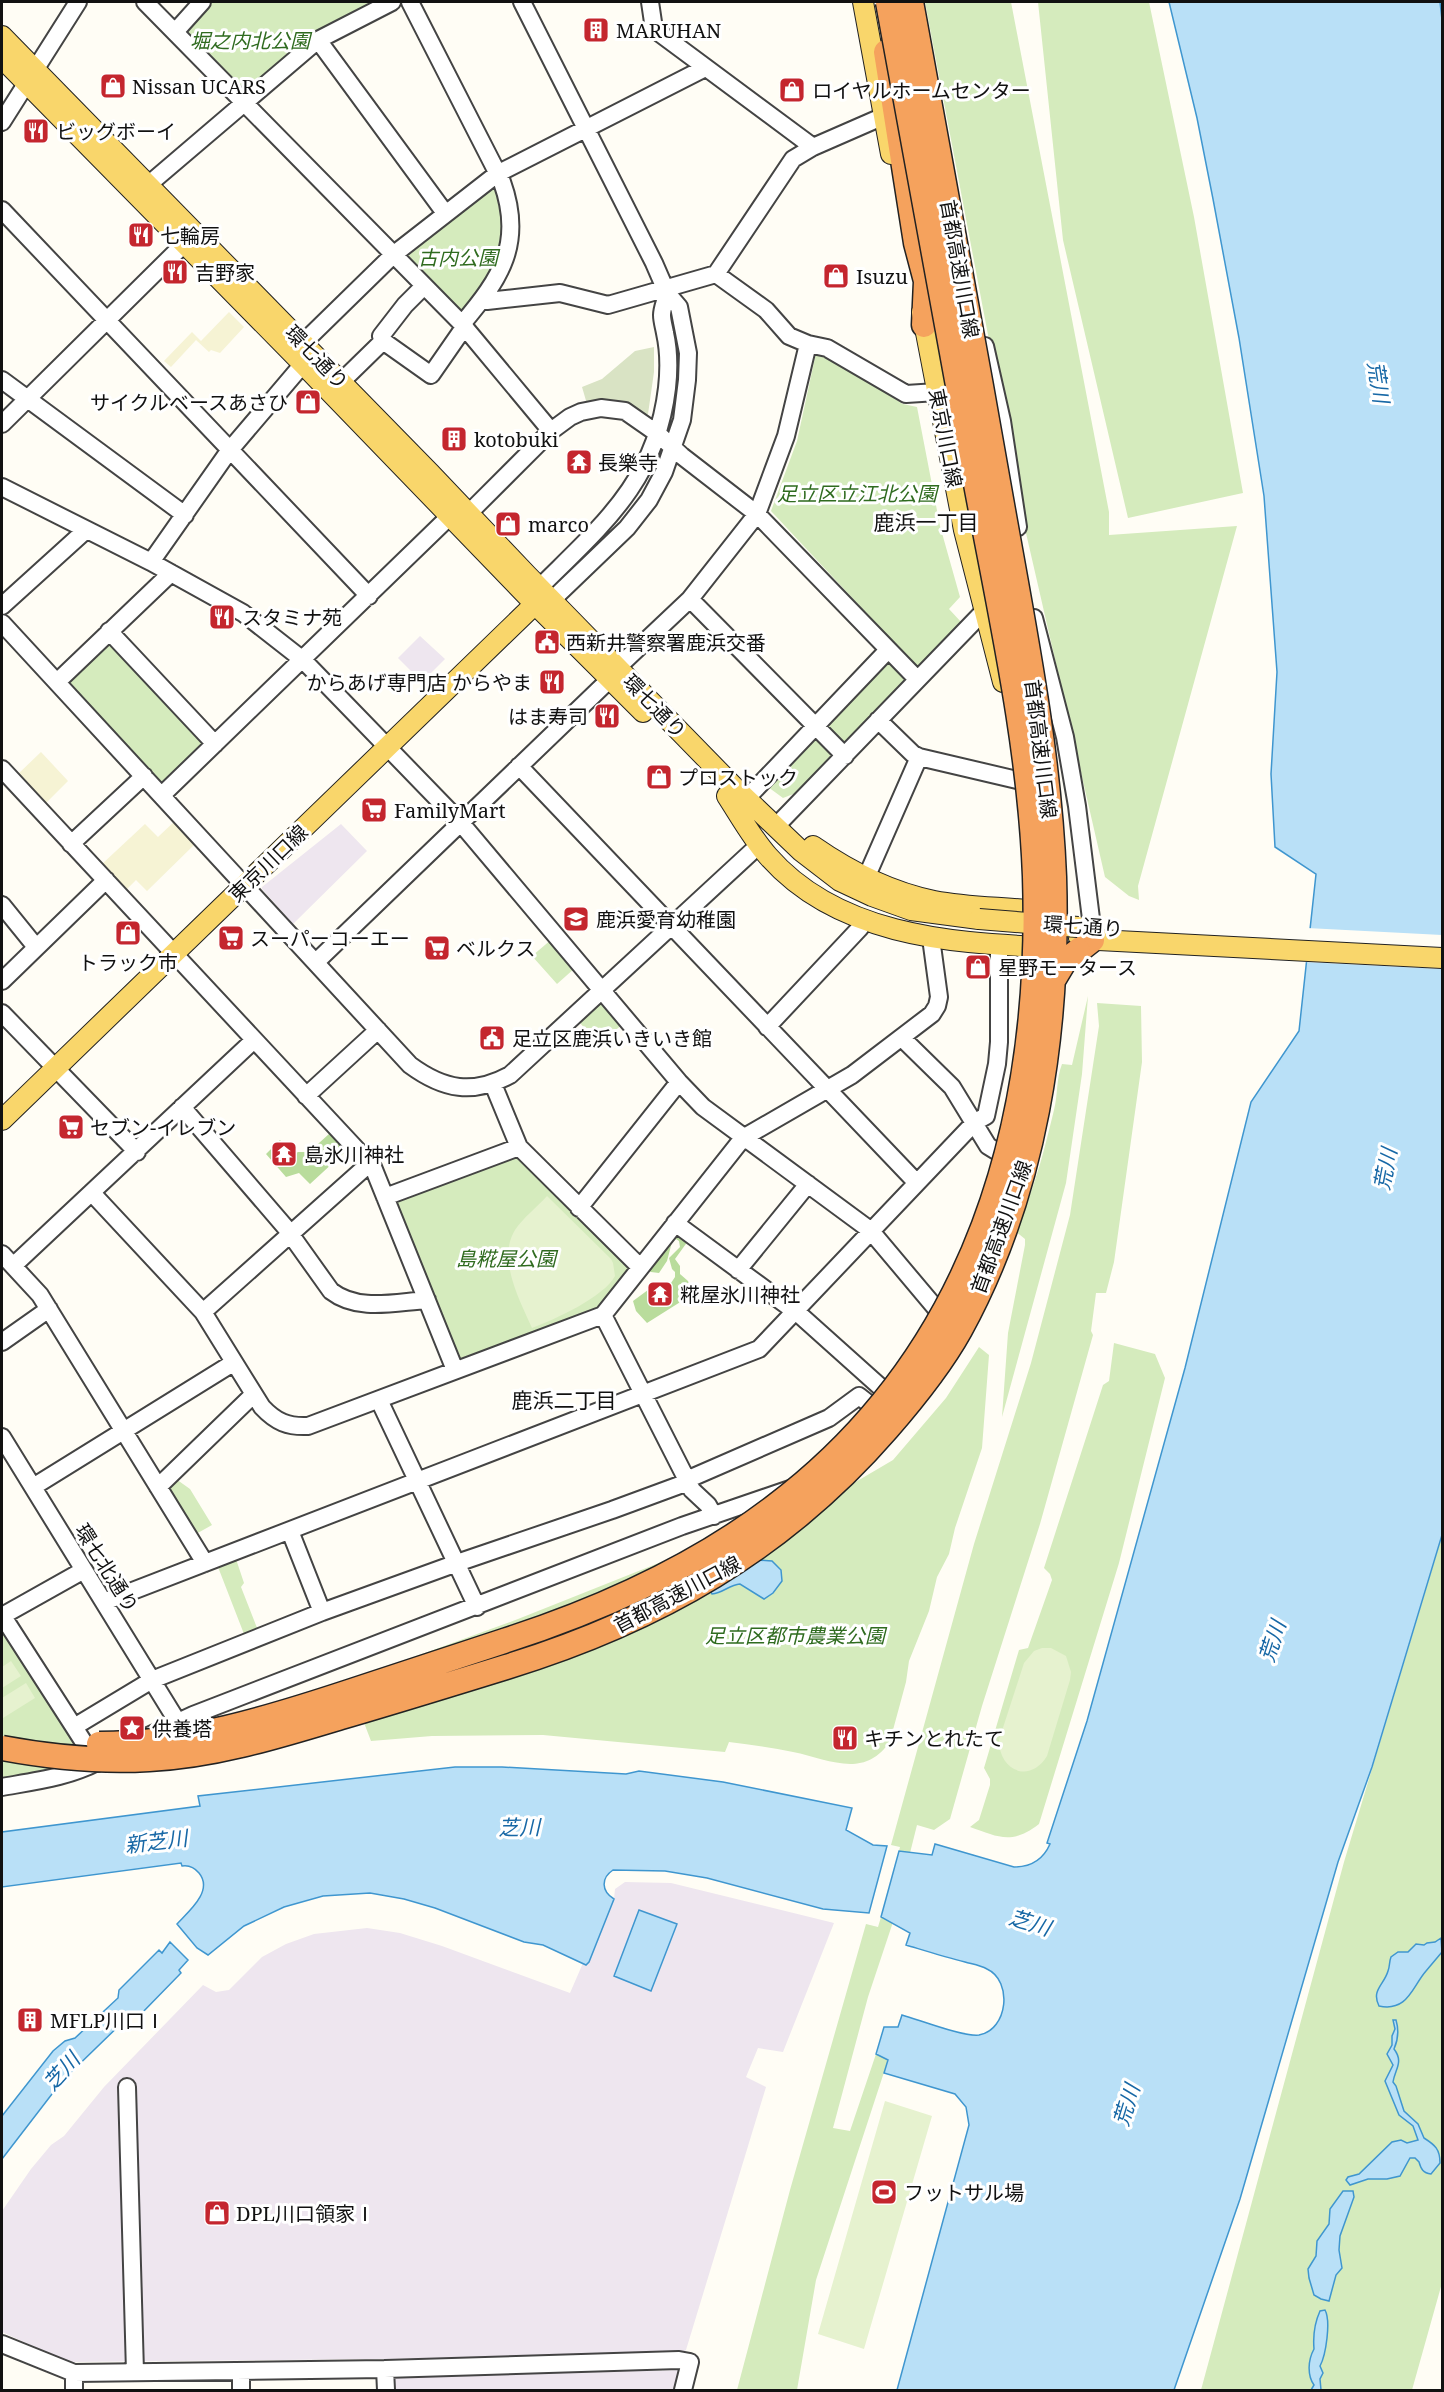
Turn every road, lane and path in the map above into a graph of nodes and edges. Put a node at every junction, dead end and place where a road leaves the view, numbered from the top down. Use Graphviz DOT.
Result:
graph roads {
  1 [pos="78,2"];
  2 [pos="145,2"];
  3 [pos="202,2"];
  4 [pos="392,2"];
  5 [pos="410,2"];
  6 [pos="522,2"];
  7 [pos="650,2"];
  8 [pos="863,2"];
  9 [pos="901,2"];
  10 [pos="906,2"];
  11 [pos="911,2"];
  12 [pos="883,9"];
  13 [pos="175,32"];
  14 [pos="2,36"];
  15 [pos="318,40"];
  16 [pos="909,40"];
  17 [pos="2,58"];
  18 [pos="705,68"];
  19 [pos="30,76"];
  20 [pos="245,102"];
  21 [pos="884,117"];
  22 [pos="2,122"];
  23 [pos="586,130"];
  24 [pos="813,147"];
  25 [pos="497,174"];
  26 [pos="148,184"];
  27 [pos="2,210"];
  28 [pos="445,213"];
  29 [pos="184,244"];
  30 [pos="393,255"];
  31 [pos="716,274"];
  32 [pos="424,286"];
  33 [pos="667,291"];
  34 [pos="483,299"];
  35 [pos="107,321"];
  36 [pos="464,325"];
  37 [pos="924,326"];
  38 [pos="383,341"];
  39 [pos="303,343"];
  40 [pos="808,344"];
  41 [pos="303,364"];
  42 [pos="2,380"];
  43 [pos="341,382"];
  44 [pos="937,392"];
  45 [pos="27,399"];
  46 [pos="2,424"];
  47 [pos="551,431"];
  48 [pos="658,434"];
  49 [pos="673,448"];
  50 [pos="229,451"];
  51 [pos="2,487"];
  52 [pos="757,514"];
  53 [pos="185,515"];
  54 [pos="459,515"];
  55 [pos="86,530"];
  56 [pos="1004,539"];
  57 [pos="1022,557"];
  58 [pos="151,562"];
  59 [pos="171,573"];
  60 [pos="369,596"];
  61 [pos="542,598"];
  62 [pos="690,599"];
  63 [pos="2,606"];
  64 [pos="1010,608"];
  65 [pos="985,610"];
  66 [pos="2,623"];
  67 [pos="110,631"];
  68 [pos="888,650"];
  69 [pos="303,660"];
  70 [pos="614,673"];
  71 [pos="917,679"];
  72 [pos="57,682"];
  73 [pos="878,720"];
  74 [pos="816,726"];
  75 [pos="215,744"];
  76 [pos="388,746"];
  77 [pos="845,756"];
  78 [pos="919,757"];
  79 [pos="519,766"];
  80 [pos="2,769"];
  81 [pos="144,776"];
  82 [pos="1017,780"];
  83 [pos="162,795"];
  84 [pos="742,800"];
  85 [pos="782,820"];
  86 [pos="460,822"];
  87 [pos="71,844"];
  88 [pos="759,845"];
  89 [pos="866,878"];
  90 [pos="106,880"];
  91 [pos="244,887"];
  92 [pos="2,905"];
  93 [pos="1035,910"];
  94 [pos="866,920"];
  95 [pos="979,926"];
  96 [pos="672,927"];
  97 [pos="1088,936"];
  98 [pos="932,938"];
  99 [pos="999,946"];
  100 [pos="1443,946"];
  101 [pos="36,947"];
  102 [pos="1033,947"];
  103 [pos="174,953"];
  104 [pos="1443,958"];
  105 [pos="316,962"];
  106 [pos="2,981"];
  107 [pos="601,990"];
  108 [pos="2,1013"];
  109 [pos="767,1027"];
  110 [pos="378,1030"];
  111 [pos="902,1038"];
  112 [pos="1044,1039"];
  113 [pos="255,1040"];
  114 [pos="56,1067"];
  115 [pos="679,1082"];
  116 [pos="493,1084"];
  117 [pos="826,1089"];
  118 [pos="306,1096"];
  119 [pos="182,1107"];
  120 [pos="2,1120"];
  121 [pos="975,1122"];
  122 [pos="743,1138"];
  123 [pos="519,1147"];
  124 [pos="137,1152"];
  125 [pos="1001,1154"];
  126 [pos="370,1163"];
  127 [pos="916,1182"];
  128 [pos="808,1184"];
  129 [pos="92,1193"];
  130 [pos="385,1197"];
  131 [pos="579,1208"];
  132 [pos="675,1223"];
  133 [pos="870,1230"];
  134 [pos="290,1235"];
  135 [pos="7,1260"];
  136 [pos="640,1267"];
  137 [pos="738,1270"];
  138 [pos="427,1300"];
  139 [pos="49,1309"];
  140 [pos="795,1311"];
  141 [pos="202,1312"];
  142 [pos="939,1312"];
  143 [pos="603,1315"];
  144 [pos="964,1331"];
  145 [pos="2,1342"];
  146 [pos="934,1353"];
  147 [pos="233,1363"];
  148 [pos="455,1370"];
  149 [pos="886,1391"];
  150 [pos="642,1394"];
  151 [pos="253,1395"];
  152 [pos="379,1400"];
  153 [pos="873,1407"];
  154 [pos="909,1412"];
  155 [pos="124,1430"];
  156 [pos="2,1437"];
  157 [pos="418,1481"];
  158 [pos="688,1482"];
  159 [pos="33,1487"];
  160 [pos="159,1487"];
  161 [pos="782,1491"];
  162 [pos="714,1516"];
  163 [pos="290,1531"];
  164 [pos="205,1563"];
  165 [pos="457,1563"];
  166 [pos="84,1570"];
  167 [pos="104,1602"];
  168 [pos="477,1607"];
  169 [pos="322,1612"];
  170 [pos="2,1616"];
  171 [pos="152,1680"];
  172 [pos="177,1721"];
  173 [pos="74,1727"];
  174 [pos="299,1730"];
  175 [pos="2,1731"];
  176 [pos="2,1748"];
  177 [pos="97,1763"];
  178 [pos="2,1786"];
  179 [pos="127,2087"];
  180 [pos="2,2344"];
  181 [pos="385,2369"];
  182 [pos="241,2371"];
  183 [pos="135,2372"];
  184 [pos="74,2373"];
  185 [pos="74,2391"];
  186 [pos="241,2391"];
  187 [pos="386,2391"];
  188 [pos="683,2391"];
  1 -- 19 [label="street"];
  2 -- 13 [label="street"];
  3 -- 13 [label="street"];
  4 -- 15 [label="street"];
  5 -- 25 [label="street"];
  6 -- 23 [label="street"];
  7 -- 18 [label="street"];
  8 -- 21 [label="main road, 東京川口線"];
  9 -- 16 [label="main road, 東京川口線"];
  10 -- 56 [label="highway, bridge"];
  11 -- 174 [label="highway, 首都高速川口線, bridge"];
  12 -- 37 [label="highway"];
  12 -- 175 [label="highway, 首都高速川口線, bridge"];
  13 -- 20 [label="street"];
  14 -- 19 [label="main road, 環七通り"];
  15 -- 20 [label="street"];
  15 -- 28 [label="street"];
  16 -- 57 [label="street"];
  16 -- 64 [label="main road, 東京川口線"];
  17 -- 19 [label="main road, 環七通り"];
  18 -- 23 [label="street"];
  18 -- 24 [label="street"];
  19 -- 22 [label="street"];
  19 -- 26 [label="main road, 環七通り"];
  19 -- 29 [label="main road, 環七通り"];
  20 -- 26 [label="street"];
  20 -- 30 [label="street"];
  21 -- 24 [label="street"];
  21 -- 37 [label="main road, 東京川口線"];
  23 -- 25 [label="street"];
  23 -- 33 [label="street"];
  24 -- 31 [label="street"];
  25 -- 28 [label="street"];
  25 -- 34 [label="street"];
  26 -- 39 [label="main road, 環七通り"];
  27 -- 35 [label="street"];
  28 -- 30 [label="street"];
  29 -- 35 [label="street"];
  29 -- 41 [label="main road, 環七通り"];
  30 -- 32 [label="street"];
  30 -- 39 [label="street"];
  31 -- 33 [label="street"];
  31 -- 40 [label="street"];
  32 -- 36 [label="street"];
  32 -- 38 [label="street"];
  33 -- 34 [label="street"];
  33 -- 48 [label="street"];
  33 -- 49 [label="street"];
  34 -- 36 [label="street"];
  35 -- 45 [label="street"];
  35 -- 50 [label="street"];
  36 -- 38 [label="street"];
  36 -- 47 [label="street"];
  37 -- 44 [label="main road, 東京川口線"];
  38 -- 43 [label="street"];
  39 -- 43 [label="main road, 環七通り"];
  40 -- 44 [label="street"];
  40 -- 52 [label="street"];
  41 -- 50 [label="street"];
  41 -- 54 [label="main road, 環七通り"];
  42 -- 45 [label="street"];
  43 -- 54 [label="main road, 環七通り"];
  44 -- 65 [label="main road, 東京川口線"];
  45 -- 46 [label="street"];
  45 -- 53 [label="street"];
  47 -- 48 [label="street"];
  47 -- 54 [label="street"];
  48 -- 49 [label="street"];
  48 -- 61 [label="street"];
  49 -- 52 [label="street"];
  49 -- 61 [label="street"];
  50 -- 53 [label="street"];
  50 -- 60 [label="street"];
  51 -- 55 [label="street"];
  52 -- 62 [label="street"];
  52 -- 68 [label="street"];
  53 -- 58 [label="street"];
  54 -- 60 [label="street"];
  54 -- 61 [label="main road, 環七通り"];
  55 -- 58 [label="street"];
  55 -- 63 [label="street"];
  56 -- 57 [label="highway"];
  56 -- 64 [label="highway"];
  57 -- 97 [label="street"];
  58 -- 59 [label="street"];
  59 -- 67 [label="street"];
  59 -- 69 [label="street"];
  60 -- 69 [label="street"];
  61 -- 70 [label="main road, 環七通り"];
  61 -- 76 [label="main road, 東京川口線"];
  62 -- 70 [label="street"];
  62 -- 74 [label="street"];
  64 -- 93 [label="main road, 東京川口線"];
  65 -- 71 [label="street"];
  65 -- 82 [label="main road, 東京川口線"];
  66 -- 72 [label="street"];
  67 -- 72 [label="street"];
  67 -- 75 [label="street"];
  68 -- 71 [label="street"];
  68 -- 74 [label="street"];
  69 -- 75 [label="street"];
  69 -- 76 [label="street"];
  70 -- 79 [label="street"];
  70 -- 84 [label="main road, 環七通り"];
  71 -- 73 [label="street"];
  72 -- 81 [label="street"];
  73 -- 77 [label="street"];
  73 -- 78 [label="street"];
  74 -- 77 [label="street"];
  74 -- 84 [label="street"];
  75 -- 83 [label="street"];
  76 -- 86 [label="street"];
  76 -- 91 [label="main road, 東京川口線"];
  77 -- 85 [label="street"];
  78 -- 82 [label="street"];
  78 -- 89 [label="street"];
  79 -- 86 [label="street"];
  79 -- 96 [label="street"];
  80 -- 87 [label="street"];
  81 -- 83 [label="street"];
  81 -- 87 [label="street"];
  82 -- 93 [label="main road, 東京川口線"];
  83 -- 91 [label="street"];
  84 -- 85 [label="main road"];
  84 -- 88 [label="main road"];
  84 -- 95 [label="main road, 環七通り"];
  84 -- 95 [label="main road, 環七通り"];
  85 -- 89 [label="main road"];
  86 -- 105 [label="street"];
  86 -- 107 [label="street"];
  87 -- 90 [label="street"];
  88 -- 94 [label="main road"];
  88 -- 96 [label="street"];
  89 -- 93 [label="main road"];
  90 -- 101 [label="street"];
  90 -- 103 [label="street"];
  91 -- 103 [label="main road, 東京川口線"];
  91 -- 105 [label="street"];
  92 -- 101 [label="street"];
  93 -- 102 [label="main road, 東京川口線"];
  94 -- 98 [label="main road"];
  94 -- 109 [label="street"];
  95 -- 97 [label="main road, 環七通り, bridge"];
  96 -- 107 [label="street"];
  96 -- 109 [label="street"];
  97 -- 100 [label="main road, 環七通り"];
  97 -- 104 [label="main road, 環七通り"];
  97 -- 146 [label="highway, bridge"];
  98 -- 99 [label="main road"];
  98 -- 111 [label="street"];
  99 -- 102 [label="main road"];
  99 -- 121 [label="street"];
  101 -- 106 [label="street"];
  102 -- 112 [label="street"];
  102 -- 125 [label="street"];
  103 -- 113 [label="street"];
  103 -- 114 [label="main road, 東京川口線"];
  105 -- 110 [label="street"];
  107 -- 115 [label="street"];
  107 -- 116 [label="street"];
  108 -- 114 [label="street"];
  109 -- 117 [label="street"];
  110 -- 116 [label="street"];
  110 -- 118 [label="street"];
  111 -- 117 [label="street"];
  111 -- 121 [label="street"];
  112 -- 144 [label="street"];
  112 -- 146 [label="highway, bridge"];
  113 -- 118 [label="street"];
  113 -- 119 [label="street"];
  114 -- 120 [label="main road, 東京川口線"];
  114 -- 124 [label="street"];
  115 -- 122 [label="street"];
  115 -- 131 [label="street"];
  116 -- 123 [label="street"];
  117 -- 122 [label="street"];
  117 -- 127 [label="street"];
  118 -- 126 [label="street"];
  119 -- 124 [label="street"];
  119 -- 134 [label="street"];
  121 -- 125 [label="street"];
  121 -- 127 [label="street"];
  122 -- 128 [label="street"];
  122 -- 132 [label="street"];
  123 -- 130 [label="street"];
  123 -- 131 [label="street"];
  124 -- 129 [label="street"];
  125 -- 142 [label="street"];
  126 -- 130 [label="street"];
  126 -- 134 [label="street"];
  127 -- 133 [label="street"];
  128 -- 133 [label="street"];
  128 -- 137 [label="street"];
  129 -- 135 [label="street"];
  129 -- 141 [label="street"];
  130 -- 138 [label="street"];
  131 -- 136 [label="street"];
  132 -- 136 [label="street"];
  132 -- 137 [label="street"];
  133 -- 140 [label="street"];
  133 -- 142 [label="street"];
  134 -- 138 [label="street"];
  134 -- 141 [label="street"];
  135 -- 139 [label="street"];
  136 -- 143 [label="street"];
  137 -- 140 [label="street"];
  138 -- 148 [label="street"];
  139 -- 145 [label="street"];
  139 -- 155 [label="street"];
  140 -- 149 [label="street"];
  140 -- 150 [label="street"];
  141 -- 147 [label="street"];
  142 -- 144 [label="street"];
  142 -- 149 [label="street"];
  143 -- 148 [label="street"];
  143 -- 150 [label="street"];
  144 -- 154 [label="street"];
  146 -- 174 [label="highway, bridge"];
  147 -- 151 [label="street"];
  147 -- 155 [label="street"];
  148 -- 152 [label="street"];
  149 -- 153 [label="street"];
  149 -- 154 [label="street"];
  150 -- 157 [label="street"];
  150 -- 158 [label="street"];
  151 -- 152 [label="street"];
  151 -- 160 [label="street"];
  152 -- 157 [label="street"];
  153 -- 158 [label="street"];
  153 -- 161 [label="street"];
  154 -- 161 [label="street"];
  155 -- 159 [label="street"];
  155 -- 160 [label="street"];
  156 -- 159 [label="street, 環七北通り"];
  157 -- 163 [label="street"];
  157 -- 165 [label="street"];
  158 -- 162 [label="street"];
  158 -- 165 [label="street"];
  159 -- 166 [label="street, 環七北通り"];
  160 -- 164 [label="street"];
  161 -- 162 [label="street"];
  162 -- 168 [label="street"];
  163 -- 164 [label="street"];
  163 -- 169 [label="street"];
  164 -- 167 [label="street"];
  165 -- 168 [label="street"];
  165 -- 169 [label="street"];
  166 -- 167 [label="street, 環七北通り"];
  166 -- 170 [label="street"];
  167 -- 171 [label="street, 環七北通り"];
  168 -- 172 [label="street"];
  169 -- 171 [label="street"];
  170 -- 173 [label="street"];
  171 -- 172 [label="street, 環七北通り"];
  171 -- 173 [label="street"];
  172 -- 177 [label="street"];
  173 -- 177 [label="street"];
  174 -- 176 [label="highway, 首都高速川口線, bridge"];
  177 -- 178 [label="street"];
  179 -- 183 [label="street"];
  180 -- 184 [label="street"];
  181 -- 182 [label="street"];
  181 -- 187 [label="street"];
  181 -- 188 [label="street"];
  182 -- 183 [label="street"];
  182 -- 186 [label="street"];
  183 -- 184 [label="street"];
  184 -- 185 [label="street"];
}
